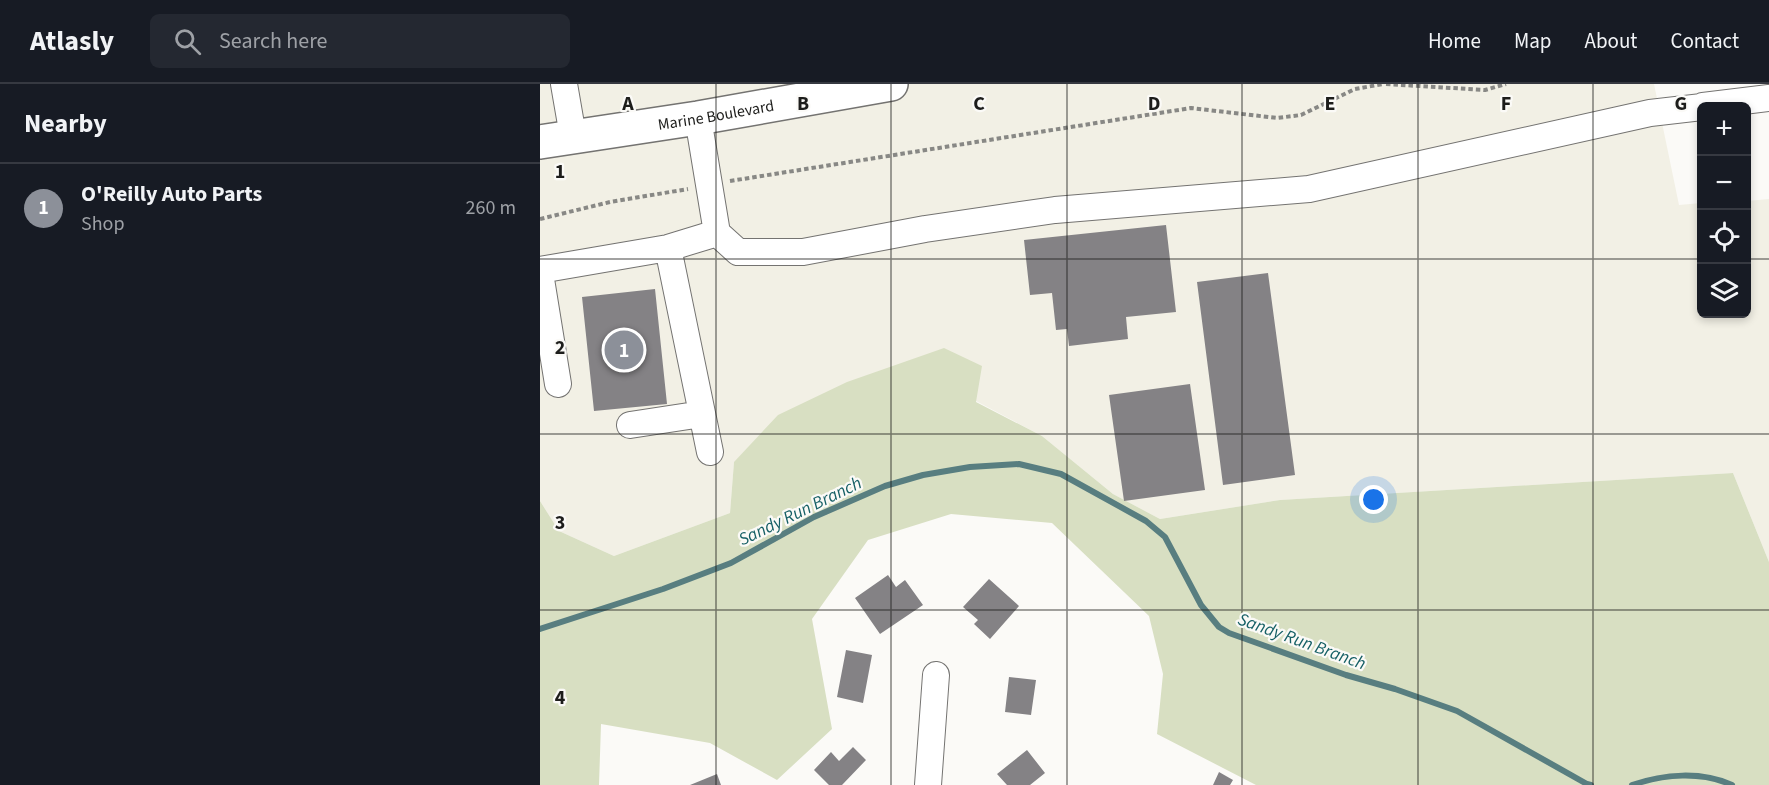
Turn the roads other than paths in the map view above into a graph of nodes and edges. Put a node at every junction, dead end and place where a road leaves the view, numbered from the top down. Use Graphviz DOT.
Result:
graph roads {
  1 [pos="564,84"];
  2 [pos="881,85"];
  3 [pos="1769,98"];
  4 [pos="1739,102"];
  5 [pos="1697,108"];
  6 [pos="699,118"];
  7 [pos="573,136"];
  8 [pos="540,142"];
  9 [pos="717,233"];
  10 [pos="668,248"];
  11 [pos="540,271"];
  12 [pos="558,384"];
  13 [pos="702,414"];
  14 [pos="630,425"];
  15 [pos="710,452"];
  16 [pos="936,675"];
  17 [pos="928,785"];
  1 -- 7 [label="street"];
  2 -- 6 [label="main road, Marine Boulevard"];
  3 -- 4 [label="street"];
  5 -- 9 [label="street"];
  6 -- 7 [label="main road, Marine Boulevard"];
  6 -- 9 [label="street"];
  7 -- 8 [label="main road, Marine Boulevard"];
  9 -- 10 [label="street"];
  10 -- 11 [label="street"];
  10 -- 13 [label="street"];
  11 -- 12 [label="street"];
  13 -- 14 [label="street"];
  13 -- 15 [label="street"];
  16 -- 17 [label="street"];
}
